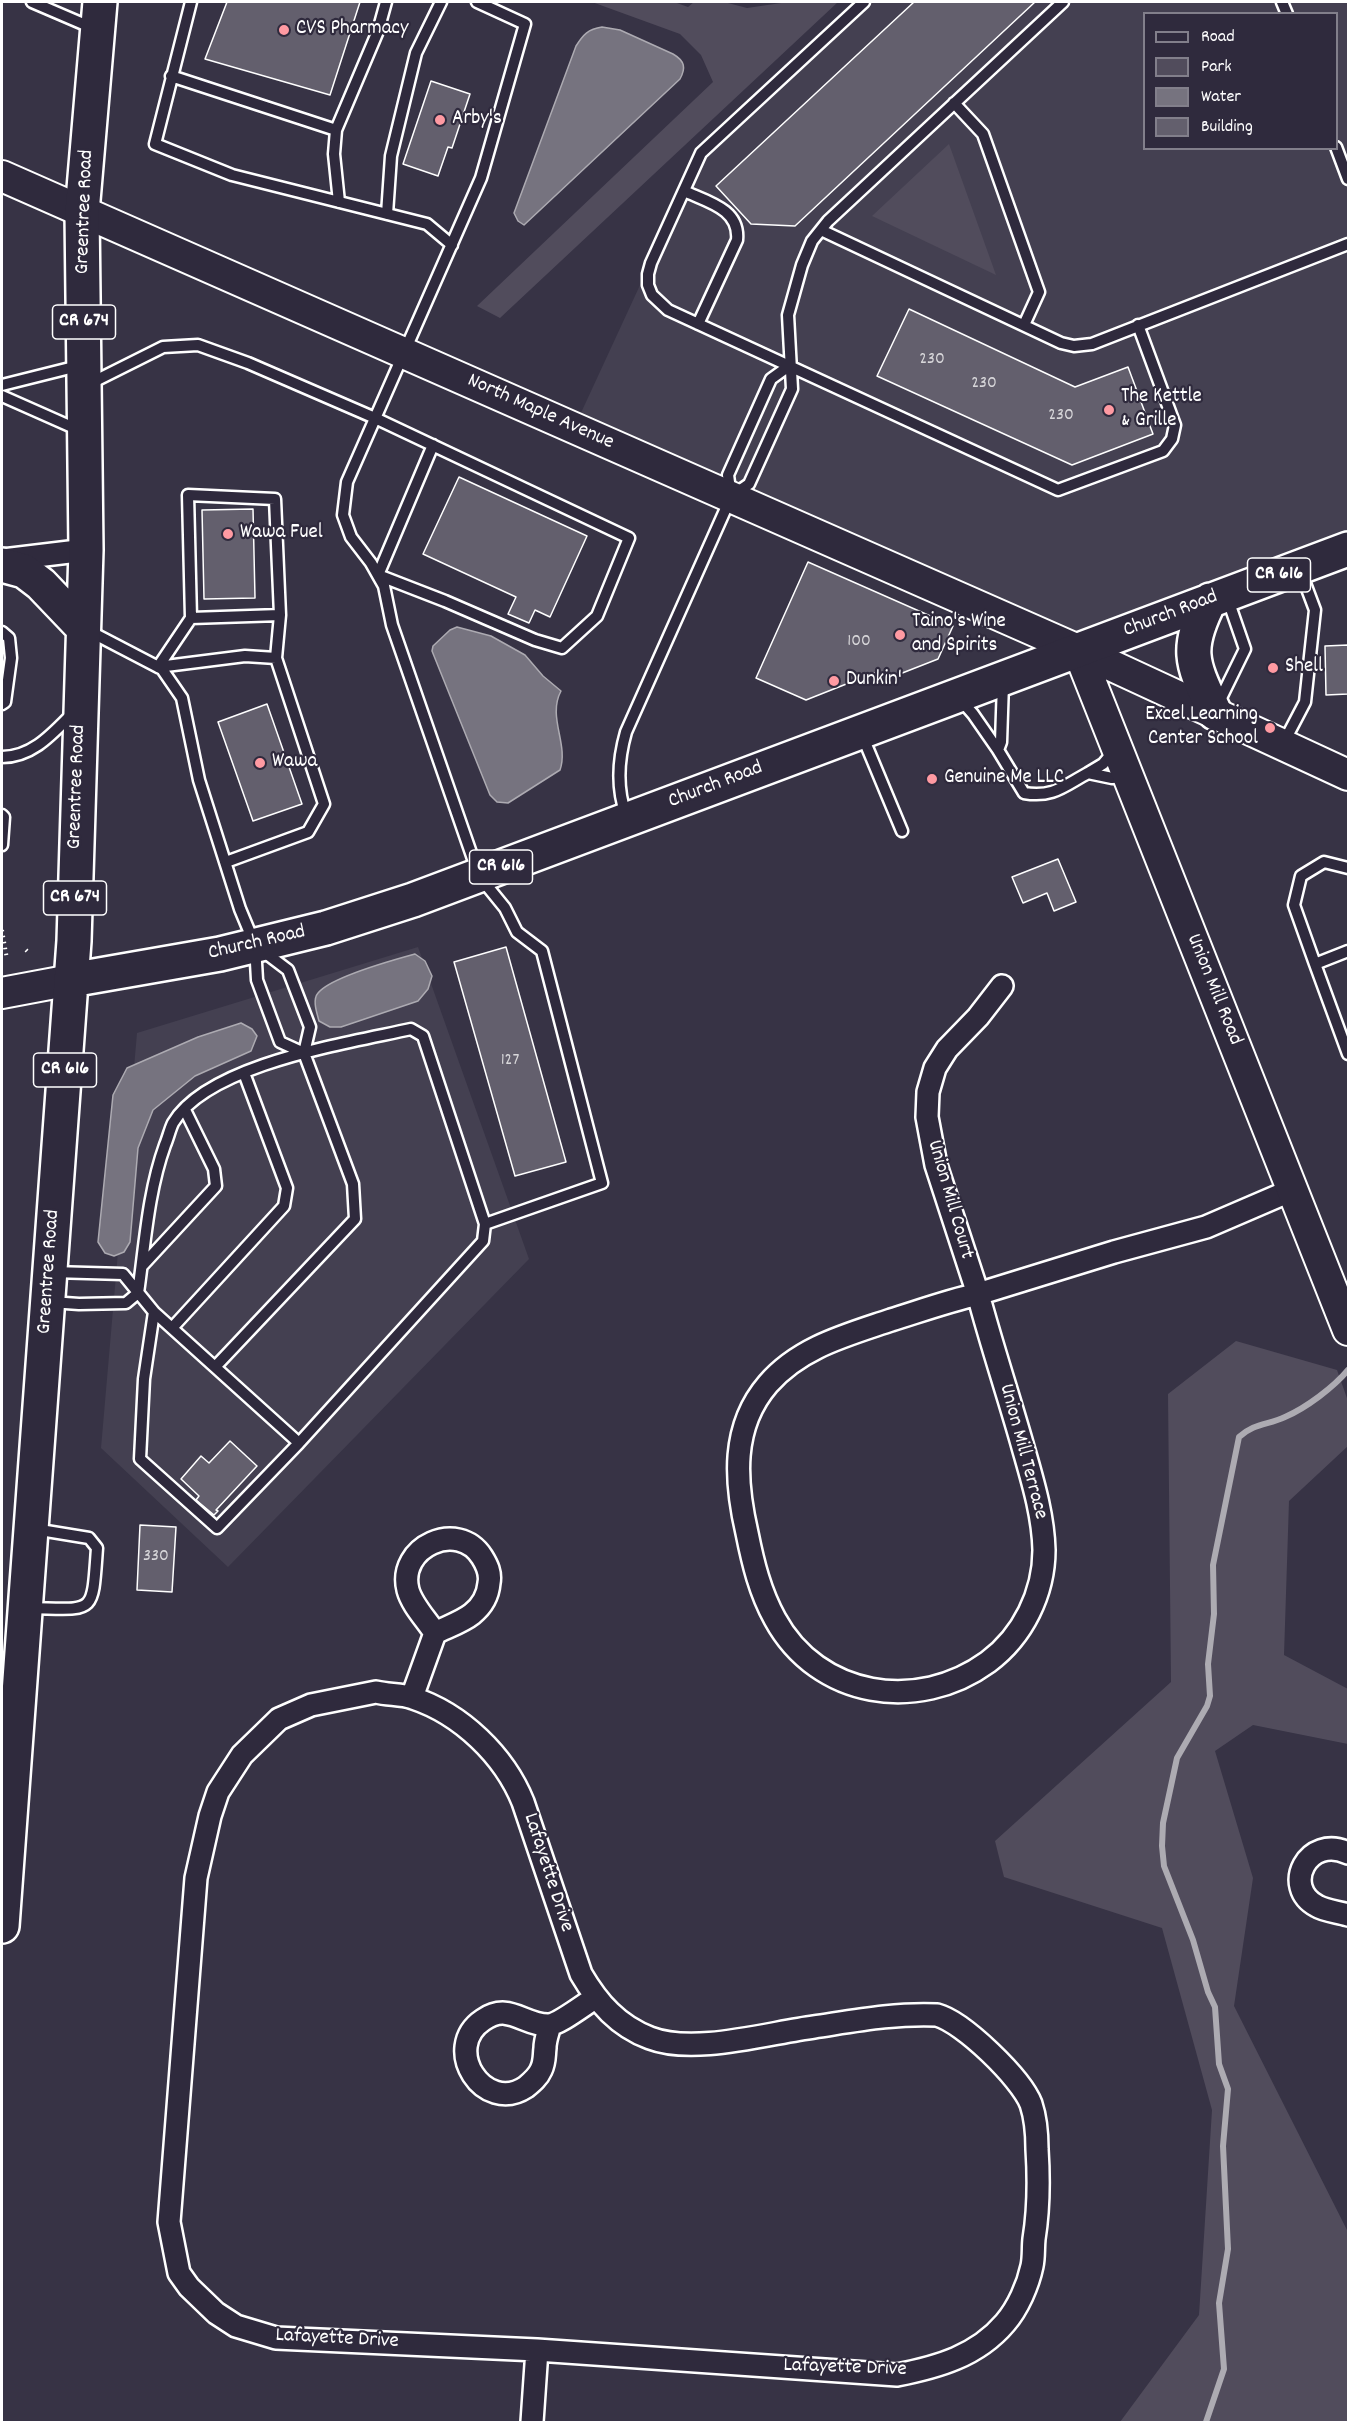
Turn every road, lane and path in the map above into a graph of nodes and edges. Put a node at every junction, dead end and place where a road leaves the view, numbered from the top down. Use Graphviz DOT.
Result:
graph roads {
  1 [pos="32,2"];
  2 [pos="191,2"];
  3 [pos="386,2"];
  4 [pos="441,2"];
  5 [pos="477,2"];
  6 [pos="864,2"];
  7 [pos="1062,2"];
  8 [pos="99,16"];
  9 [pos="171,76"];
  10 [pos="954,103"];
  11 [pos="336,130"];
  12 [pos="1337,150"];
  13 [pos="2,176"];
  14 [pos="1348,179"];
  15 [pos="684,191"];
  16 [pos="339,202"];
  17 [pos="82,212"];
  18 [pos="387,214"];
  19 [pos="821,230"];
  20 [pos="1348,244"];
  21 [pos="452,245"];
  22 [pos="698,324"];
  23 [pos="1024,325"];
  24 [pos="1138,325"];
  25 [pos="404,353"];
  26 [pos="789,366"];
  27 [pos="85,375"];
  28 [pos="2,385"];
  29 [pos="2,396"];
  30 [pos="375,418"];
  31 [pos="85,433"];
  32 [pos="433,445"];
  33 [pos="730,497"];
  34 [pos="1348,549"];
  35 [pos="86,550"];
  36 [pos="2,563"];
  37 [pos="1299,567"];
  38 [pos="378,575"];
  39 [pos="1218,598"];
  40 [pos="280,615"];
  41 [pos="191,618"];
  42 [pos="83,628"];
  43 [pos="2,632"];
  44 [pos="1078,650"];
  45 [pos="276,658"];
  46 [pos="158,667"];
  47 [pos="1004,678"];
  48 [pos="957,696"];
  49 [pos="2,704"];
  50 [pos="81,705"];
  51 [pos="1215,713"];
  52 [pos="861,732"];
  53 [pos="1282,744"];
  54 [pos="1117,748"];
  55 [pos="998,750"];
  56 [pos="2,757"];
  57 [pos="1088,773"];
  58 [pos="1348,775"];
  59 [pos="1128,777"];
  60 [pos="2,815"];
  61 [pos="628,820"];
  62 [pos="902,831"];
  63 [pos="2,845"];
  64 [pos="226,862"];
  65 [pos="1348,868"];
  66 [pos="479,876"];
  67 [pos="2,930"];
  68 [pos="255,945"];
  69 [pos="1348,951"];
  70 [pos="7,959"];
  71 [pos="1315,964"];
  72 [pos="72,980"];
  73 [pos="1002,986"];
  74 [pos="2,993"];
  75 [pos="304,1053"];
  76 [pos="1348,1054"];
  77 [pos="244,1073"];
  78 [pos="185,1110"];
  79 [pos="1292,1190"];
  80 [pos="485,1224"];
  81 [pos="142,1267"];
  82 [pos="48,1287"];
  83 [pos="138,1293"];
  84 [pos="978,1294"];
  85 [pos="154,1311"];
  86 [pos="172,1328"];
  87 [pos="1348,1330"];
  88 [pos="215,1367"];
  89 [pos="298,1443"];
  90 [pos="31,1528"];
  91 [pos="24,1608"];
  92 [pos="435,1633"];
  93 [pos="412,1697"];
  94 [pos="8,1755"];
  95 [pos="1348,1853"];
  96 [pos="1348,1915"];
  97 [pos="2,1926"];
  98 [pos="595,1998"];
  99 [pos="550,2025"];
  100 [pos="537,2350"];
  101 [pos="532,2422"];
  1 -- 8 [label="lane"];
  2 -- 9 [label="lane"];
  3 -- 11 [label="lane"];
  4 -- 18 [label="lane"];
  5 -- 21 [label="lane"];
  6 -- 15 [label="lane"];
  7 -- 10 [label="lane"];
  8 -- 17 [label="main road, Greentree Road"];
  9 -- 11 [label="lane"];
  9 -- 16 [label="lane"];
  10 -- 19 [label="lane"];
  10 -- 23 [label="lane"];
  11 -- 16 [label="lane"];
  12 -- 14 [label="lane"];
  13 -- 17 [label="main road, North Maple Avenue"];
  15 -- 22 [label="lane"];
  15 -- 22 [label="lane"];
  16 -- 18 [label="lane"];
  17 -- 25 [label="main road, North Maple Avenue"];
  17 -- 27 [label="main road, Greentree Road / CR 674"];
  18 -- 21 [label="lane"];
  19 -- 23 [label="lane"];
  19 -- 26 [label="lane"];
  20 -- 24 [label="lane"];
  21 -- 25 [label="lane"];
  22 -- 26 [label="lane"];
  23 -- 24 [label="lane"];
  24 -- 26 [label="lane"];
  25 -- 30 [label="lane"];
  25 -- 33 [label="main road, North Maple Avenue"];
  26 -- 33 [label="lane"];
  26 -- 33 [label="lane"];
  27 -- 28 [label="lane"];
  27 -- 30 [label="lane"];
  27 -- 31 [label="main road, Greentree Road / CR 674"];
  29 -- 31 [label="lane"];
  30 -- 32 [label="lane"];
  30 -- 38 [label="lane"];
  31 -- 35 [label="main road, Greentree Road / CR 674"];
  32 -- 38 [label="lane"];
  32 -- 38 [label="lane"];
  33 -- 44 [label="main road, North Maple Avenue"];
  33 -- 61 [label="lane"];
  34 -- 37 [label="main road, Church Road / CR 616"];
  35 -- 36 [label="street"];
  35 -- 42 [label="main road, Greentree Road / CR 674"];
  36 -- 42 [label="main road"];
  37 -- 39 [label="main road, Church Road / CR 616"];
  37 -- 53 [label="lane"];
  38 -- 66 [label="lane"];
  39 -- 44 [label="main road, Church Road / CR 616"];
  39 -- 51 [label="main road"];
  39 -- 51 [label="lane"];
  40 -- 41 [label="lane"];
  40 -- 41 [label="lane"];
  40 -- 45 [label="lane"];
  41 -- 46 [label="lane"];
  42 -- 46 [label="lane"];
  42 -- 50 [label="main road, Greentree Road / CR 674"];
  43 -- 49 [label="lane"];
  44 -- 47 [label="main road, Church Road / CR 616"];
  44 -- 51 [label="main road, North Maple Avenue"];
  44 -- 54 [label="main road, Union Mill Road"];
  45 -- 46 [label="lane"];
  45 -- 64 [label="lane"];
  46 -- 64 [label="lane"];
  47 -- 48 [label="main road, Church Road / CR 616"];
  47 -- 55 [label="lane"];
  48 -- 52 [label="main road, Church Road / CR 616"];
  48 -- 55 [label="lane"];
  50 -- 56 [label="lane"];
  50 -- 72 [label="main road, Greentree Road / CR 674"];
  51 -- 53 [label="main road, North Maple Avenue"];
  52 -- 61 [label="main road, Church Road / CR 616"];
  52 -- 62 [label="lane"];
  53 -- 58 [label="main road, North Maple Avenue"];
  54 -- 57 [label="lane"];
  54 -- 59 [label="main road, Union Mill Road"];
  55 -- 57 [label="lane"];
  57 -- 59 [label="lane"];
  59 -- 79 [label="main road, Union Mill Road"];
  60 -- 63 [label="lane"];
  61 -- 66 [label="main road, Church Road / CR 616"];
  64 -- 68 [label="lane"];
  65 -- 71 [label="lane"];
  66 -- 68 [label="main road, Church Road / CR 616"];
  66 -- 80 [label="lane"];
  67 -- 70 [label="path"];
  68 -- 72 [label="main road, Church Road / CR 616"];
  68 -- 75 [label="lane"];
  68 -- 75 [label="lane"];
  69 -- 71 [label="lane"];
  71 -- 76 [label="lane"];
  72 -- 74 [label="main road"];
  72 -- 82 [label="main road, Greentree Road / CR 616"];
  73 -- 84 [label="street, Union Mill Court"];
  75 -- 77 [label="lane"];
  75 -- 80 [label="lane"];
  75 -- 88 [label="lane"];
  77 -- 78 [label="lane"];
  77 -- 86 [label="lane"];
  78 -- 81 [label="lane"];
  78 -- 81 [label="lane"];
  79 -- 84 [label="street, Union Mill Terrace"];
  79 -- 87 [label="main road, Union Mill Road"];
  80 -- 89 [label="lane"];
  81 -- 83 [label="lane"];
  82 -- 83 [label="lane"];
  82 -- 83 [label="lane"];
  82 -- 90 [label="main road, Greentree Road / CR 616"];
  83 -- 85 [label="lane"];
  84 -- 84 [label="street, Union Mill Terrace"];
  85 -- 86 [label="lane"];
  85 -- 89 [label="lane"];
  86 -- 88 [label="lane"];
  88 -- 89 [label="lane"];
  90 -- 91 [label="main road, Greentree Road / CR 616"];
  90 -- 91 [label="lane"];
  91 -- 94 [label="main road, Greentree Road / CR 616"];
  92 -- 92 [label="street"];
  92 -- 93 [label="street"];
  93 -- 98 [label="street, Lafayette Drive"];
  93 -- 100 [label="street, Lafayette Drive"];
  94 -- 97 [label="main road, Greentree Road"];
  95 -- 96 [label="street"];
  98 -- 99 [label="street"];
  98 -- 100 [label="street, Lafayette Drive"];
  99 -- 99 [label="street"];
  100 -- 101 [label="street"];
}
